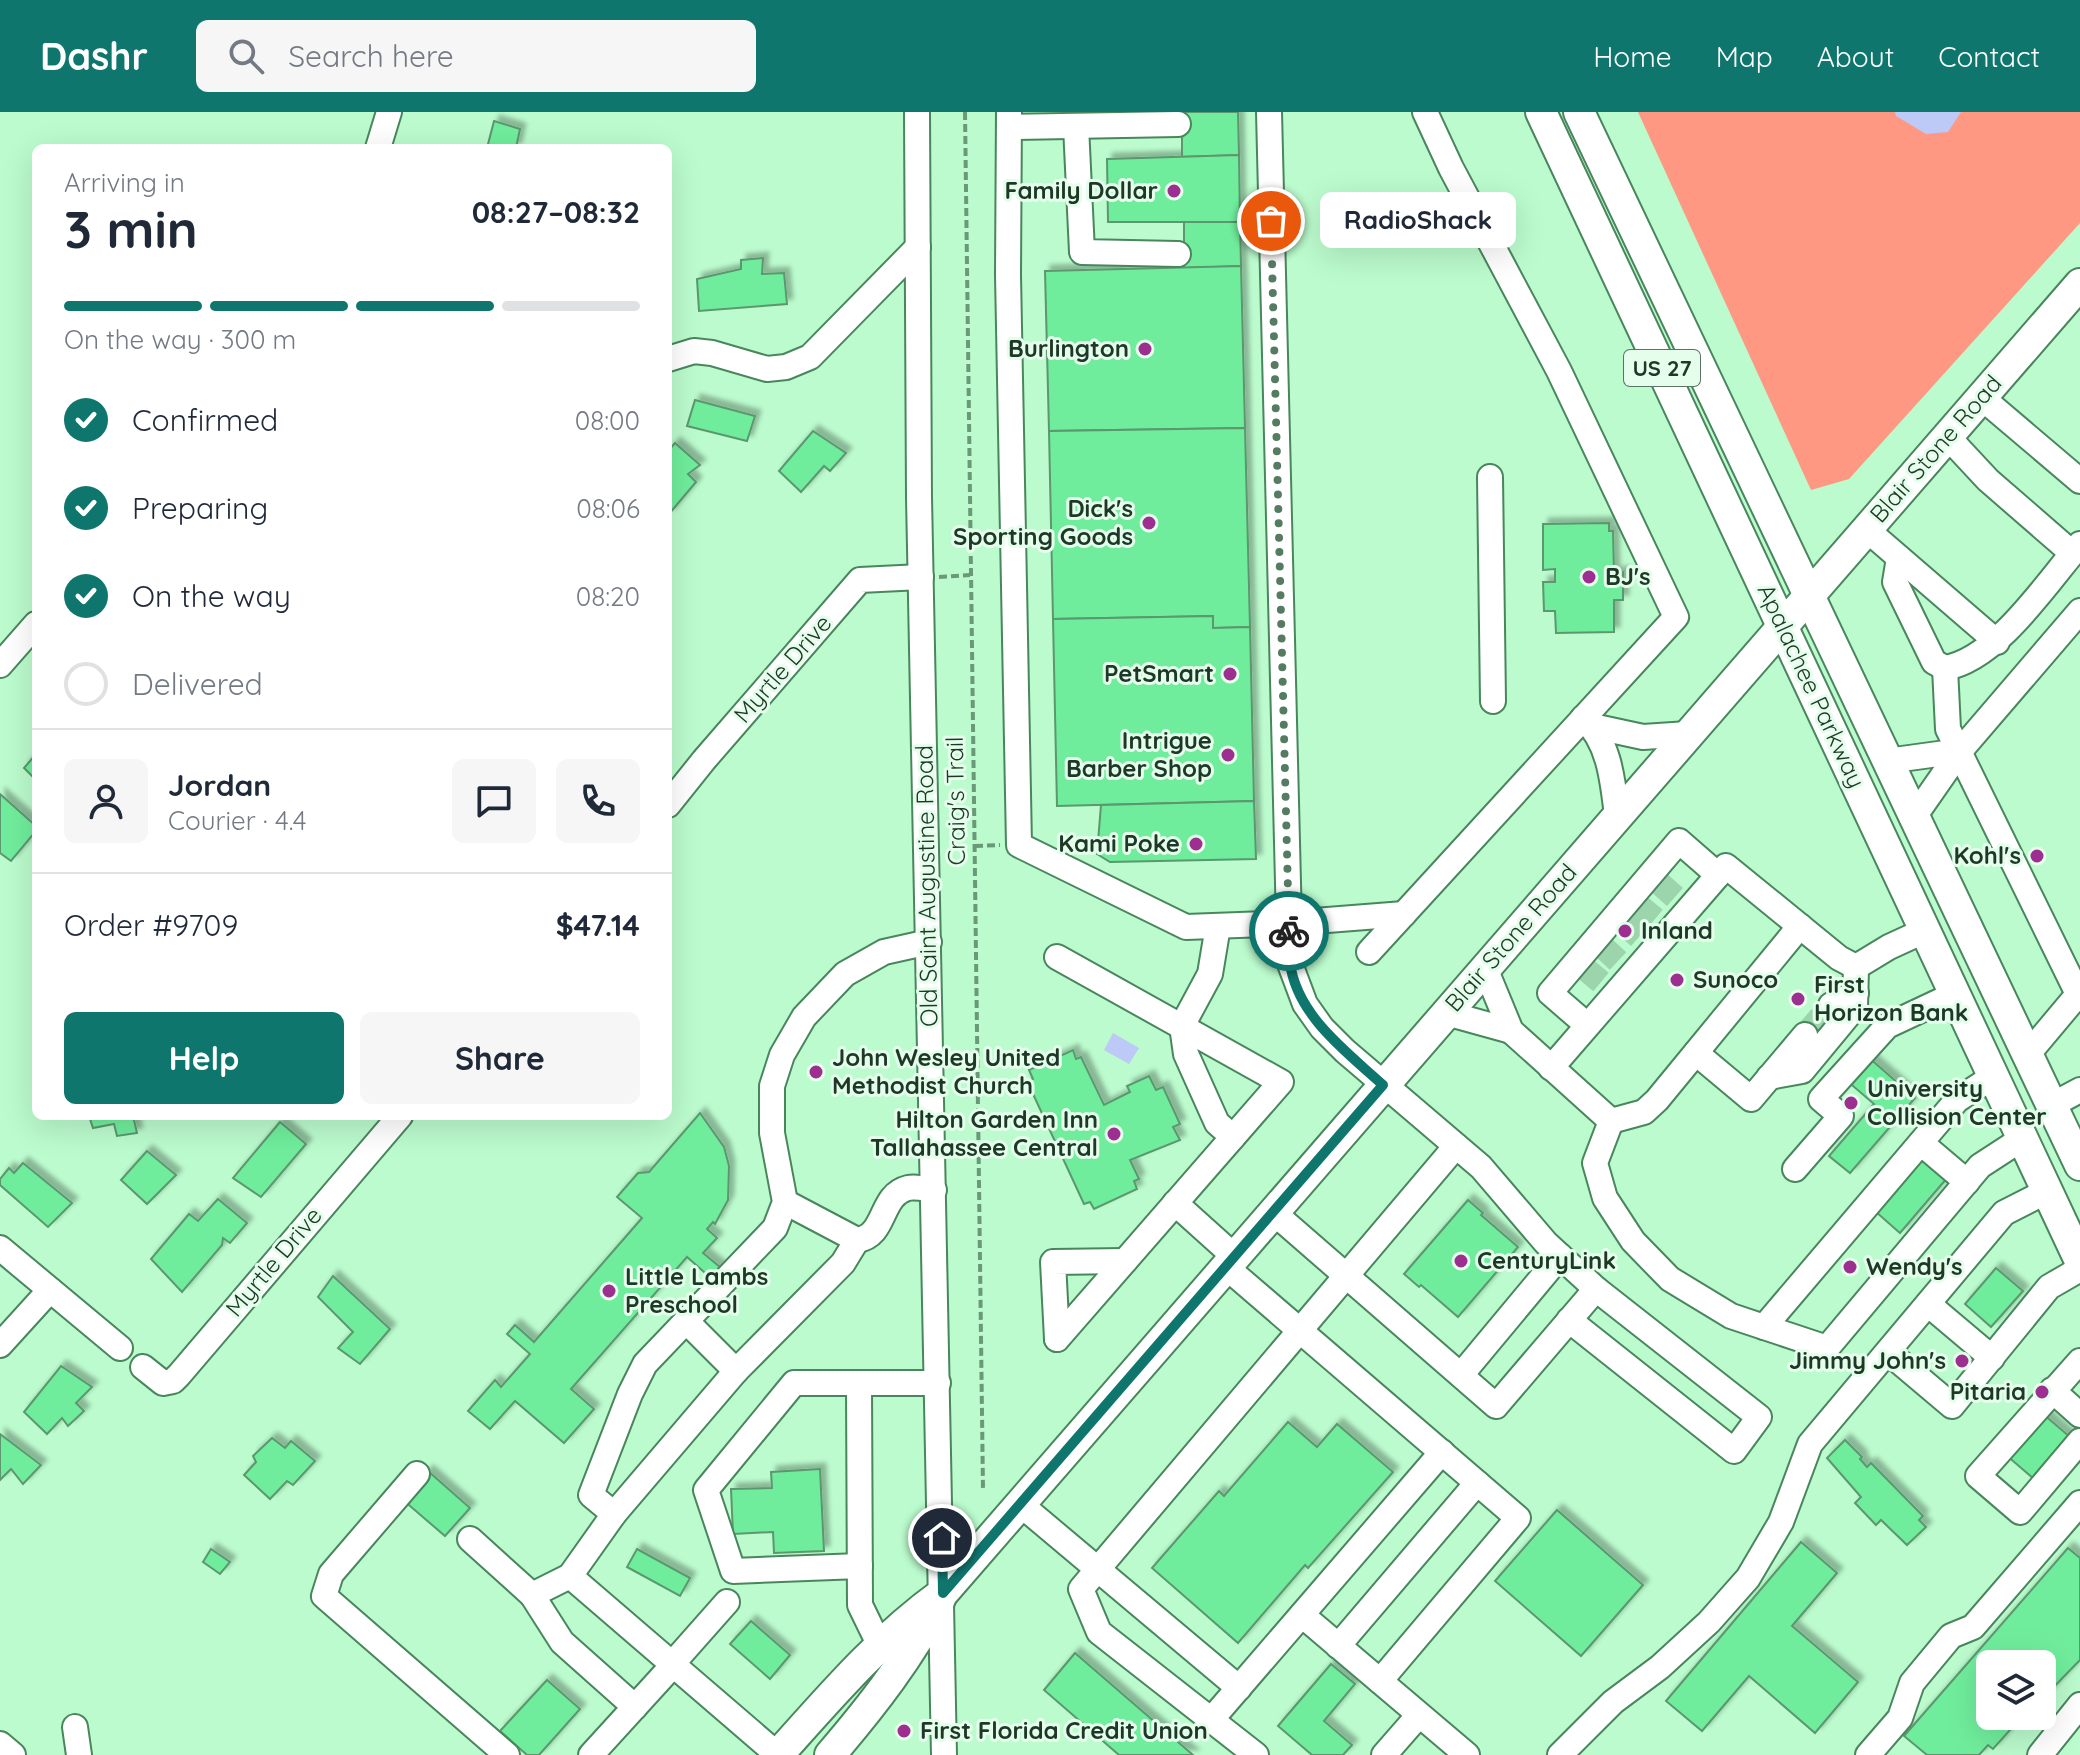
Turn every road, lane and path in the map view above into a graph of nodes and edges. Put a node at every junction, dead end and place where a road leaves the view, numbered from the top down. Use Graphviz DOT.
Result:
graph roads {
  1 [pos="389,112"];
  2 [pos="917,112"];
  3 [pos="965,112"];
  4 [pos="1269,112"];
  5 [pos="1425,112"];
  6 [pos="1541,112"];
  7 [pos="1579,112"];
  8 [pos="1009,119"];
  9 [pos="1178,124"];
  10 [pos="1076,126"];
  11 [pos="379,144"];
  12 [pos="918,247"];
  13 [pos="1178,254"];
  14 [pos="2080,284"];
  15 [pos="672,358"];
  16 [pos="1981,397"];
  17 [pos="1947,436"];
  18 [pos="1490,477"];
  19 [pos="2080,481"];
  20 [pos="1866,529"];
  21 [pos="2076,549"];
  22 [pos="1899,558"];
  23 [pos="971,575"];
  24 [pos="921,577"];
  25 [pos="1808,596"];
  26 [pos="2080,611"];
  27 [pos="1783,625"];
  28 [pos="32,629"];
  29 [pos="1997,642"];
  30 [pos="0,665"];
  31 [pos="1945,668"];
  32 [pos="1493,701"];
  33 [pos="1588,722"];
  34 [pos="1688,734"];
  35 [pos="1960,751"];
  36 [pos="1887,761"];
  37 [pos="672,800"];
  38 [pos="1617,816"];
  39 [pos="1914,817"];
  40 [pos="1718,875"];
  41 [pos="1667,890"];
  42 [pos="1404,914"];
  43 [pos="1640,922"];
  44 [pos="1289,923"];
  45 [pos="1218,926"];
  46 [pos="1800,926"];
  47 [pos="1926,930"];
  48 [pos="929,942"];
  49 [pos="1369,952"];
  50 [pos="1612,955"];
  51 [pos="1057,957"];
  52 [pos="1856,967"];
  53 [pos="1485,968"];
  54 [pos="1594,976"];
  55 [pos="1856,993"];
  56 [pos="2079,993"];
  57 [pos="1955,994"];
  58 [pos="1831,1005"];
  59 [pos="1446,1013"];
  60 [pos="1587,1025"];
  61 [pos="1182,1026"];
  62 [pos="1511,1031"];
  63 [pos="1805,1035"];
  64 [pos="1696,1053"];
  65 [pos="2028,1054"];
  66 [pos="1551,1068"];
  67 [pos="1994,1076"];
  68 [pos="1769,1077"];
  69 [pos="1383,1085"];
  70 [pos="2080,1090"];
  71 [pos="2052,1105"];
  72 [pos="397,1120"];
  73 [pos="1611,1121"];
  74 [pos="1233,1137"];
  75 [pos="2023,1138"];
  76 [pos="1921,1143"];
  77 [pos="1456,1146"];
  78 [pos="2080,1165"];
  79 [pos="1795,1169"];
  80 [pos="1967,1182"];
  81 [pos="934,1190"];
  82 [pos="2047,1191"];
  83 [pos="785,1202"];
  84 [pos="1175,1203"];
  85 [pos="1273,1212"];
  86 [pos="857,1240"];
  87 [pos="0,1248"];
  88 [pos="1560,1256"];
  89 [pos="1125,1261"];
  90 [pos="2080,1261"];
  91 [pos="1230,1262"];
  92 [pos="2080,1269"];
  93 [pos="1345,1275"];
  94 [pos="1596,1289"];
  95 [pos="50,1290"];
  96 [pos="1928,1304"];
  97 [pos="1569,1320"];
  98 [pos="686,1321"];
  99 [pos="1764,1327"];
  100 [pos="1298,1329"];
  101 [pos="0,1345"];
  102 [pos="120,1348"];
  103 [pos="1888,1352"];
  104 [pos="1992,1358"];
  105 [pos="2080,1361"];
  106 [pos="143,1367"];
  107 [pos="736,1371"];
  108 [pos="1461,1375"];
  109 [pos="938,1383"];
  110 [pos="859,1385"];
  111 [pos="2052,1390"];
  112 [pos="2080,1415"];
  113 [pos="2080,1441"];
  114 [pos="1442,1452"];
  115 [pos="417,1474"];
  116 [pos="1477,1483"];
  117 [pos="983,1490"];
  118 [pos="2080,1503"];
  119 [pos="1020,1504"];
  120 [pos="614,1514"];
  121 [pos="470,1539"];
  122 [pos="860,1566"];
  123 [pos="1098,1569"];
  124 [pos="570,1576"];
  125 [pos="943,1593"];
  126 [pos="532,1595"];
  127 [pos="727,1602"];
  128 [pos="1302,1615"];
  129 [pos="879,1644"];
  130 [pos="1338,1646"];
  131 [pos="674,1664"];
  132 [pos="1380,1681"];
  133 [pos="1239,1688"];
  134 [pos="2080,1705"];
  135 [pos="635,1707"];
  136 [pos="1419,1715"];
  137 [pos="1211,1720"];
  138 [pos="75,1727"];
  139 [pos="0,1744"];
  140 [pos="1872,1754"];
  141 [pos="13,1755"];
  142 [pos="79,1755"];
  143 [pos="507,1755"];
  144 [pos="591,1755"];
  145 [pos="778,1755"];
  146 [pos="830,1755"];
  147 [pos="944,1755"];
  148 [pos="1256,1755"];
  149 [pos="1384,1755"];
  150 [pos="1467,1755"];
  151 [pos="1560,1755"];
  152 [pos="2040,1755"];
  1 -- 11 [label="street"];
  2 -- 12 [label="street, Old Saint Augustine Road"];
  3 -- 23 [label="path, Craig's Trail"];
  4 -- 44 [label="street"];
  5 -- 33 [label="street"];
  6 -- 27 [label="main road, Apalachee Parkway / US 27"];
  7 -- 25 [label="main road, Apalachee Parkway / US 27"];
  8 -- 10 [label="street"];
  8 -- 45 [label="street"];
  9 -- 10 [label="street"];
  10 -- 13 [label="street"];
  12 -- 15 [label="street"];
  12 -- 24 [label="street, Old Saint Augustine Road"];
  14 -- 16 [label="main road, Blair Stone Road"];
  16 -- 17 [label="main road, Blair Stone Road"];
  16 -- 19 [label="street"];
  17 -- 20 [label="main road, Blair Stone Road"];
  17 -- 21 [label="street"];
  18 -- 32 [label="street"];
  20 -- 22 [label="street"];
  20 -- 25 [label="main road, Blair Stone Road"];
  21 -- 29 [label="street"];
  22 -- 29 [label="street"];
  22 -- 31 [label="street"];
  23 -- 24 [label="path"];
  23 -- 117 [label="path, Craig's Trail"];
  24 -- 37 [label="street, Myrtle Drive"];
  24 -- 48 [label="street, Old Saint Augustine Road"];
  25 -- 27 [label="main road, Blair Stone Road"];
  25 -- 36 [label="main road, Apalachee Parkway / US 27"];
  26 -- 35 [label="street"];
  27 -- 34 [label="main road, Blair Stone Road"];
  27 -- 47 [label="main road, Apalachee Parkway / US 27"];
  28 -- 30 [label="street"];
  29 -- 31 [label="street"];
  31 -- 35 [label="street"];
  33 -- 34 [label="street"];
  33 -- 38 [label="street"];
  33 -- 42 [label="street"];
  34 -- 38 [label="main road, Blair Stone Road"];
  35 -- 36 [label="street"];
  35 -- 39 [label="street"];
  35 -- 56 [label="street"];
  36 -- 39 [label="main road, Apalachee Parkway / US 27"];
  38 -- 53 [label="main road, Blair Stone Road"];
  39 -- 65 [label="main road, Apalachee Parkway / US 27"];
  40 -- 41 [label="street"];
  40 -- 41 [label="street"];
  40 -- 46 [label="street"];
  41 -- 43 [label="street"];
  41 -- 43 [label="street"];
  42 -- 44 [label="street"];
  42 -- 49 [label="street"];
  43 -- 50 [label="street"];
  43 -- 50 [label="street"];
  44 -- 45 [label="street"];
  44 -- 69 [label="street"];
  45 -- 61 [label="street"];
  46 -- 52 [label="street"];
  46 -- 64 [label="street"];
  47 -- 52 [label="street"];
  47 -- 57 [label="main road, Apalachee Parkway / US 27"];
  48 -- 81 [label="street, Old Saint Augustine Road"];
  48 -- 83 [label="street"];
  50 -- 54 [label="street"];
  50 -- 54 [label="street"];
  51 -- 61 [label="street"];
  52 -- 55 [label="street"];
  53 -- 59 [label="main road, Blair Stone Road"];
  53 -- 62 [label="street"];
  54 -- 60 [label="street"];
  54 -- 60 [label="street"];
  55 -- 58 [label="street"];
  55 -- 68 [label="street"];
  56 -- 65 [label="street"];
  57 -- 67 [label="main road, Apalachee Parkway / US 27"];
  57 -- 79 [label="street"];
  59 -- 62 [label="street"];
  59 -- 69 [label="main road, Blair Stone Road"];
  60 -- 66 [label="street"];
  61 -- 74 [label="street"];
  61 -- 74 [label="street"];
  62 -- 66 [label="street"];
  63 -- 68 [label="street"];
  64 -- 68 [label="street"];
  64 -- 73 [label="street"];
  65 -- 71 [label="main road, Apalachee Parkway / US 27"];
  66 -- 73 [label="street"];
  67 -- 75 [label="main road, Apalachee Parkway / US 27"];
  67 -- 76 [label="street"];
  69 -- 77 [label="street"];
  69 -- 85 [label="main road, Blair Stone Road"];
  70 -- 71 [label="street"];
  71 -- 78 [label="main road, Apalachee Parkway / US 27"];
  72 -- 106 [label="street, Myrtle Drive"];
  73 -- 99 [label="street"];
  74 -- 84 [label="street"];
  75 -- 80 [label="street"];
  75 -- 82 [label="main road, Apalachee Parkway / US 27"];
  76 -- 80 [label="street"];
  76 -- 99 [label="street"];
  77 -- 88 [label="street"];
  77 -- 93 [label="street"];
  80 -- 99 [label="street"];
  81 -- 86 [label="street"];
  81 -- 109 [label="street, Old Saint Augustine Road"];
  82 -- 90 [label="main road, Apalachee Parkway / US 27"];
  82 -- 96 [label="street"];
  83 -- 86 [label="street"];
  83 -- 98 [label="street"];
  84 -- 89 [label="street"];
  84 -- 91 [label="street"];
  85 -- 91 [label="main road, Blair Stone Road"];
  85 -- 93 [label="street"];
  86 -- 107 [label="street"];
  87 -- 95 [label="street"];
  88 -- 94 [label="street"];
  88 -- 108 [label="street"];
  91 -- 100 [label="street"];
  91 -- 119 [label="main road, Blair Stone Road"];
  92 -- 104 [label="street"];
  93 -- 100 [label="street"];
  93 -- 108 [label="street"];
  94 -- 97 [label="street"];
  94 -- 97 [label="street"];
  95 -- 101 [label="street"];
  95 -- 102 [label="street"];
  96 -- 103 [label="street"];
  96 -- 104 [label="street"];
  97 -- 108 [label="street"];
  98 -- 107 [label="street"];
  98 -- 120 [label="street"];
  100 -- 114 [label="street"];
  100 -- 123 [label="street"];
  103 -- 104 [label="street"];
  103 -- 151 [label="street"];
  105 -- 111 [label="street"];
  107 -- 120 [label="street"];
  109 -- 110 [label="street"];
  109 -- 125 [label="street, Old Saint Augustine Road"];
  110 -- 122 [label="street"];
  110 -- 122 [label="street"];
  111 -- 112 [label="street"];
  111 -- 113 [label="street"];
  114 -- 116 [label="street"];
  114 -- 128 [label="street"];
  115 -- 143 [label="street"];
  116 -- 130 [label="street"];
  116 -- 132 [label="street"];
  118 -- 140 [label="street"];
  119 -- 123 [label="street"];
  119 -- 125 [label="main road, Blair Stone Road"];
  120 -- 124 [label="street"];
  121 -- 126 [label="street"];
  122 -- 129 [label="street"];
  123 -- 133 [label="street"];
  123 -- 137 [label="street"];
  124 -- 126 [label="street"];
  124 -- 131 [label="street"];
  125 -- 129 [label="main road, Blair Stone Road"];
  125 -- 146 [label="main road, Blair Stone Road"];
  125 -- 147 [label="street, Old Saint Augustine Road"];
  126 -- 135 [label="street"];
  127 -- 131 [label="street"];
  128 -- 130 [label="street"];
  128 -- 133 [label="street"];
  129 -- 145 [label="main road, Blair Stone Road"];
  130 -- 132 [label="street"];
  131 -- 135 [label="street"];
  131 -- 145 [label="street"];
  132 -- 136 [label="street"];
  133 -- 137 [label="street"];
  134 -- 152 [label="street"];
  135 -- 144 [label="street"];
  136 -- 149 [label="street"];
  136 -- 150 [label="street"];
  137 -- 148 [label="street"];
  138 -- 142 [label="street"];
  139 -- 141 [label="street"];
}
